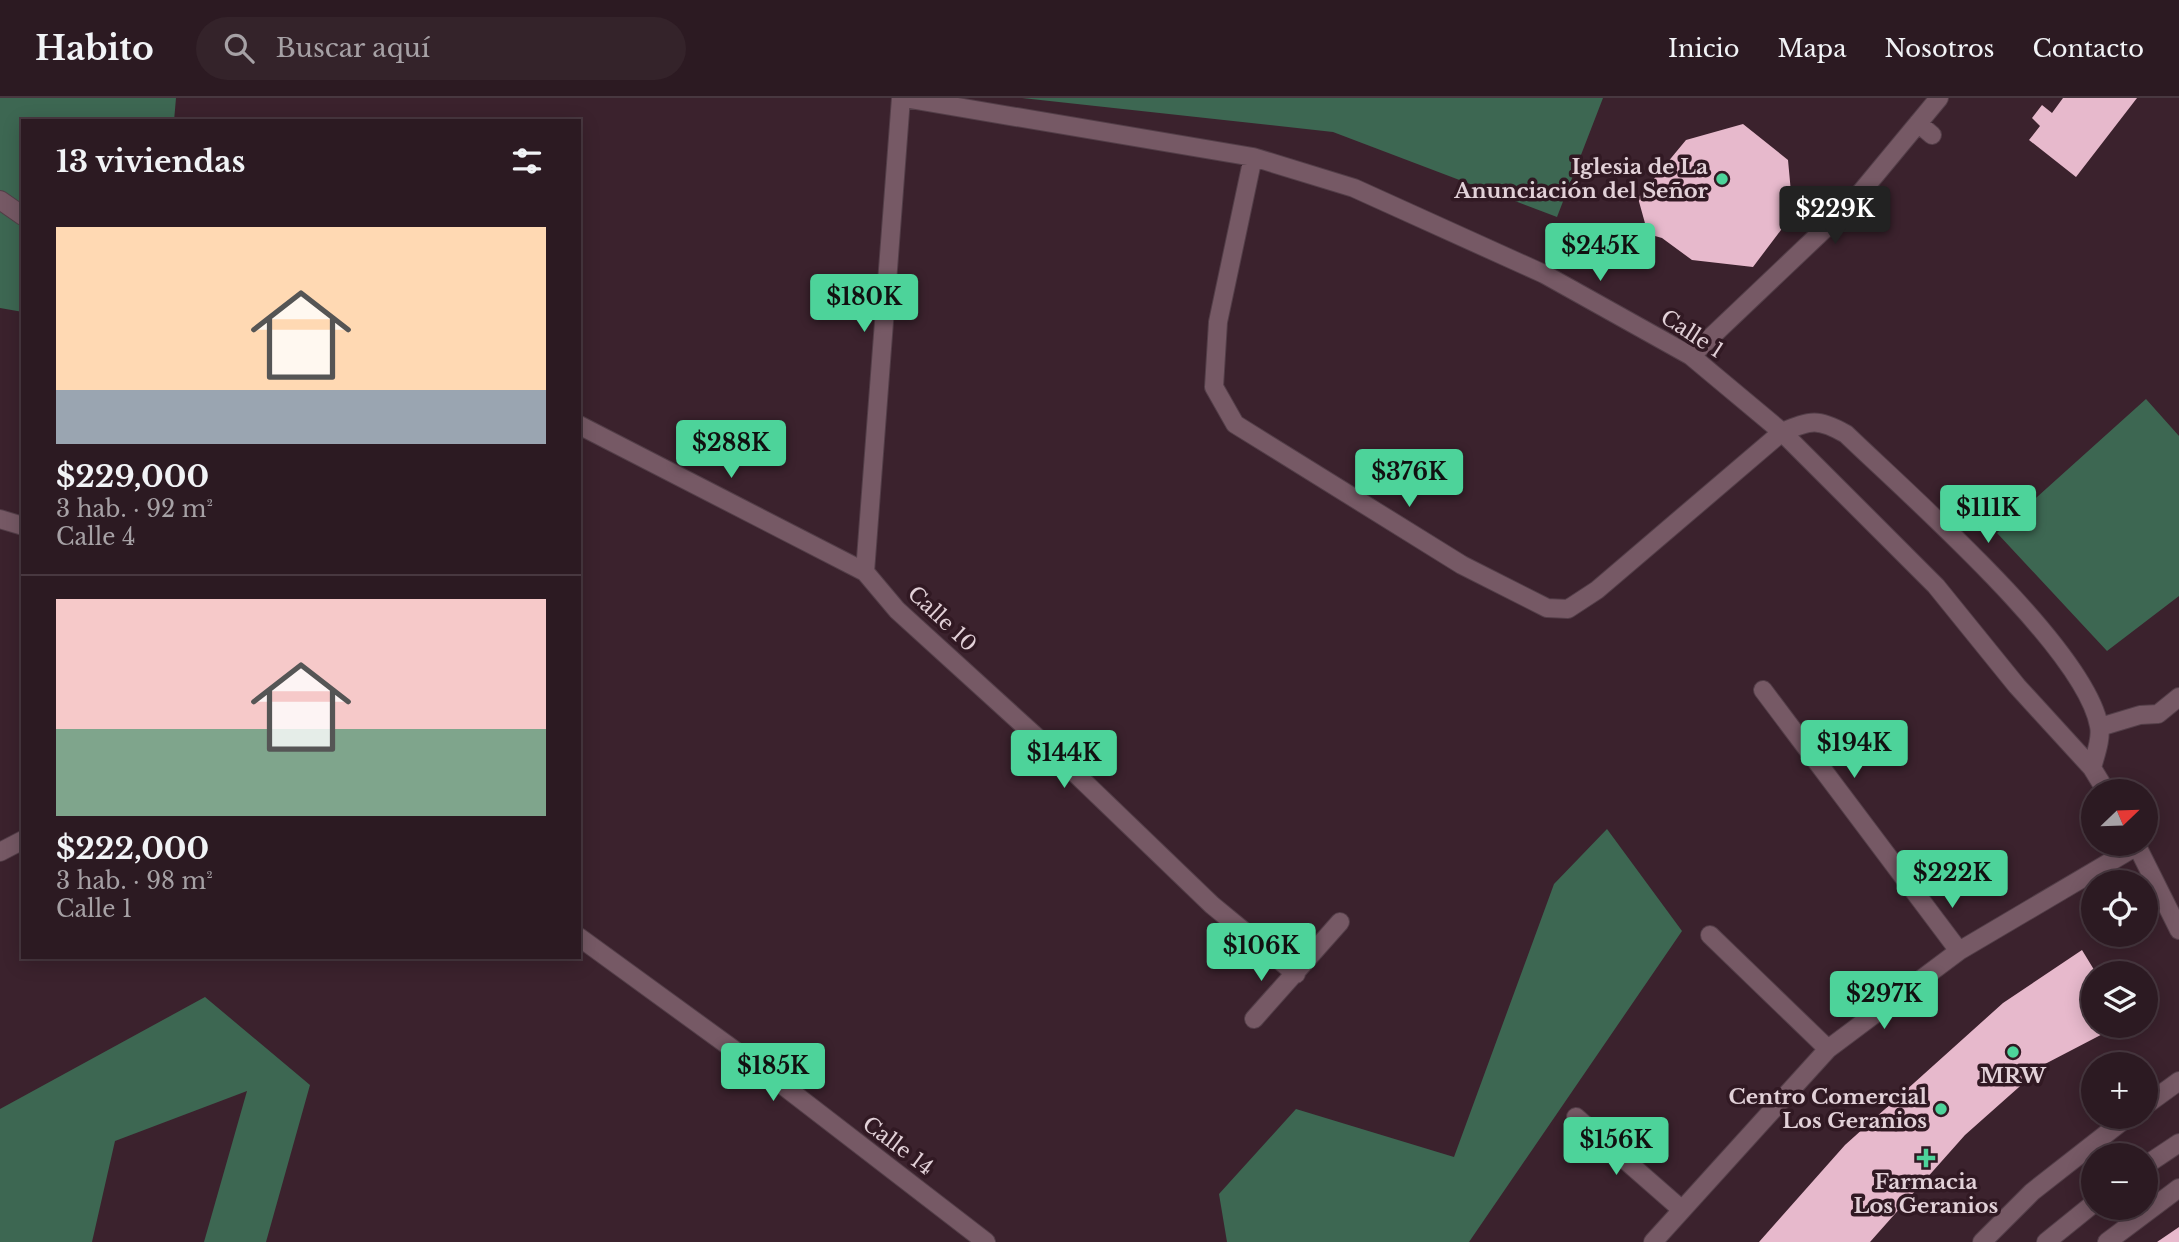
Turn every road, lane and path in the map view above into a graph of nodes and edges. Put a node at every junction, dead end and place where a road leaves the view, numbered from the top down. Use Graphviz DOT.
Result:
graph roads {
  1 [pos="903,98"];
  2 [pos="1938,98"];
  3 [pos="1918,123"];
  4 [pos="1932,135"];
  5 [pos="1253,158"];
  6 [pos="0,200"];
  7 [pos="21,215"];
  8 [pos="1691,356"];
  9 [pos="581,426"];
  10 [pos="1782,432"];
  11 [pos="0,519"];
  12 [pos="21,525"];
  13 [pos="865,572"];
  14 [pos="1763,690"];
  15 [pos="2179,697"];
  16 [pos="2100,727"];
  17 [pos="2092,768"];
  18 [pos="2099,779"];
  19 [pos="21,841"];
  20 [pos="0,852"];
  21 [pos="2118,856"];
  22 [pos="2142,856"];
  23 [pos="1340,922"];
  24 [pos="2179,930"];
  25 [pos="1710,935"];
  26 [pos="581,938"];
  27 [pos="1959,951"];
  28 [pos="1296,974"];
  29 [pos="1254,1018"];
  30 [pos="1828,1049"];
  31 [pos="2179,1081"];
  32 [pos="2158,1096"];
  33 [pos="1576,1117"];
  34 [pos="2112,1129"];
  35 [pos="2179,1143"];
  36 [pos="2158,1157"];
  37 [pos="2179,1188"];
  38 [pos="1681,1209"];
  39 [pos="2081,1213"];
  40 [pos="986,1242"];
  41 [pos="1653,1242"];
  42 [pos="1982,1242"];
  43 [pos="2046,1242"];
  44 [pos="2107,1242"];
  1 -- 5 [label="street, Calle 1"];
  1 -- 13 [label="street"];
  2 -- 3 [label="street"];
  3 -- 4 [label="street"];
  3 -- 8 [label="street"];
  5 -- 8 [label="street, Calle 1"];
  5 -- 10 [label="street"];
  6 -- 7 [label="street"];
  8 -- 10 [label="street, Calle 1"];
  9 -- 13 [label="street"];
  10 -- 16 [label="street"];
  10 -- 17 [label="street, Calle 1"];
  11 -- 12 [label="street"];
  13 -- 28 [label="street, Calle 10"];
  14 -- 27 [label="street"];
  15 -- 16 [label="street"];
  16 -- 17 [label="street"];
  17 -- 18 [label="street, Calle 1"];
  19 -- 20 [label="street"];
  21 -- 27 [label="street"];
  22 -- 24 [label="street"];
  23 -- 28 [label="street"];
  25 -- 30 [label="street"];
  26 -- 40 [label="street, Calle 14"];
  27 -- 30 [label="street"];
  28 -- 29 [label="street"];
  30 -- 38 [label="street"];
  31 -- 32 [label="street"];
  33 -- 38 [label="street"];
  34 -- 42 [label="street"];
  35 -- 36 [label="street"];
  37 -- 44 [label="street"];
  38 -- 41 [label="street"];
  39 -- 43 [label="street"];
}
